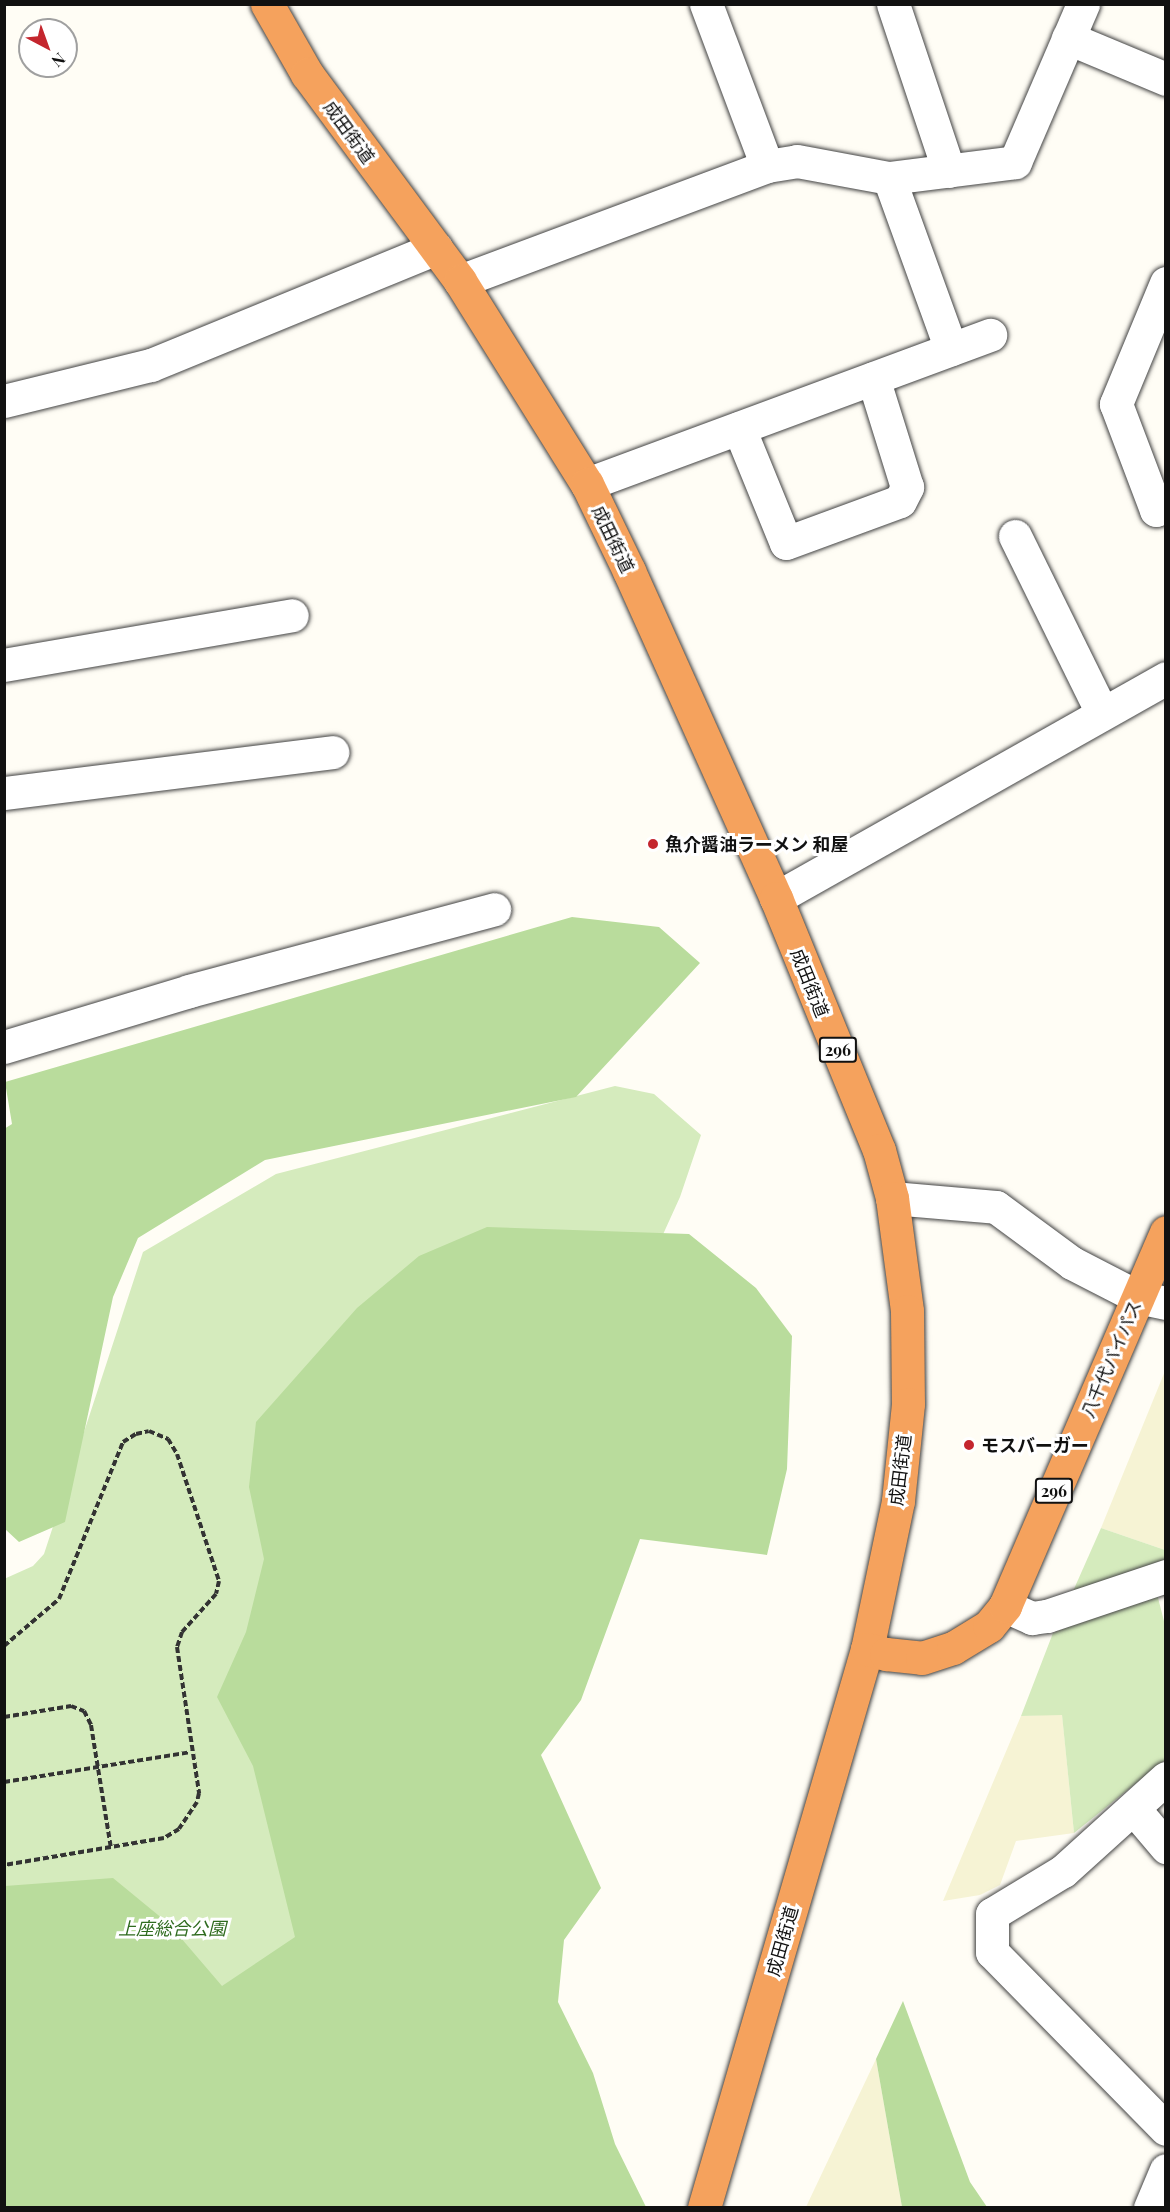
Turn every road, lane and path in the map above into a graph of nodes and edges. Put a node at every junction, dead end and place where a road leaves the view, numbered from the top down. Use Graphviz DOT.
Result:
graph roads {
  1 [pos="267,4"];
  2 [pos="706,4"];
  3 [pos="893,4"];
  4 [pos="1083,4"];
  5 [pos="1068,38"];
  6 [pos="1166,80"];
  7 [pos="767,166"];
  8 [pos="949,171"];
  9 [pos="889,178"];
  10 [pos="436,248"];
  11 [pos="460,280"];
  12 [pos="1166,283"];
  13 [pos="990,335"];
  14 [pos="951,349"];
  15 [pos="873,378"];
  16 [pos="4,401"];
  17 [pos="739,428"];
  18 [pos="587,484"];
  19 [pos="1166,506"];
  20 [pos="1015,536"];
  21 [pos="292,615"];
  22 [pos="4,665"];
  23 [pos="1166,678"];
  24 [pos="1102,713"];
  25 [pos="332,752"];
  26 [pos="4,793"];
  27 [pos="776,898"];
  28 [pos="494,909"];
  29 [pos="4,1047"];
  30 [pos="892,1198"];
  31 [pos="1166,1232"];
  32 [pos="1152,1300"];
  33 [pos="1166,1576"];
  34 [pos="1005,1606"];
  35 [pos="4,1646"];
  36 [pos="867,1649"];
  37 [pos="4,1717"];
  38 [pos="191,1752"];
  39 [pos="98,1767"];
  40 [pos="1166,1778"];
  41 [pos="4,1782"];
  42 [pos="1134,1809"];
  43 [pos="1166,1847"];
  44 [pos="111,1848"];
  45 [pos="4,1865"];
  46 [pos="1166,2129"];
  47 [pos="1166,2170"];
  48 [pos="704,2208"];
  49 [pos="1150,2208"];
  1 -- 10 [label="highway, 成田街道 / 296"];
  2 -- 7 [label="street"];
  3 -- 8 [label="street"];
  4 -- 5 [label="street"];
  5 -- 6 [label="street"];
  5 -- 8 [label="street"];
  7 -- 9 [label="street"];
  7 -- 11 [label="street"];
  8 -- 9 [label="street"];
  9 -- 14 [label="street"];
  10 -- 11 [label="highway, 成田街道 / 296"];
  10 -- 16 [label="street"];
  11 -- 18 [label="highway, 成田街道 / 296"];
  12 -- 19 [label="street"];
  13 -- 14 [label="street"];
  14 -- 15 [label="street"];
  15 -- 17 [label="street"];
  15 -- 17 [label="street"];
  17 -- 18 [label="street"];
  18 -- 27 [label="highway, 成田街道 / 296"];
  20 -- 24 [label="street"];
  21 -- 22 [label="street"];
  23 -- 24 [label="street"];
  24 -- 27 [label="street"];
  25 -- 26 [label="street"];
  27 -- 30 [label="highway, 成田街道 / 296"];
  28 -- 29 [label="street"];
  30 -- 32 [label="street"];
  30 -- 36 [label="highway, 成田街道 / 296"];
  31 -- 32 [label="highway, 八千代バイパス / 296"];
  32 -- 34 [label="highway, 八千代バイパス / 296"];
  33 -- 34 [label="street"];
  34 -- 36 [label="highway, 八千代バイパス / 296"];
  35 -- 38 [label="path"];
  36 -- 48 [label="highway, 成田街道 / 296"];
  37 -- 39 [label="path"];
  38 -- 39 [label="path"];
  38 -- 44 [label="path"];
  39 -- 41 [label="path"];
  39 -- 44 [label="path"];
  40 -- 42 [label="street"];
  42 -- 43 [label="street"];
  42 -- 46 [label="street"];
  44 -- 45 [label="path"];
  47 -- 49 [label="street"];
}
